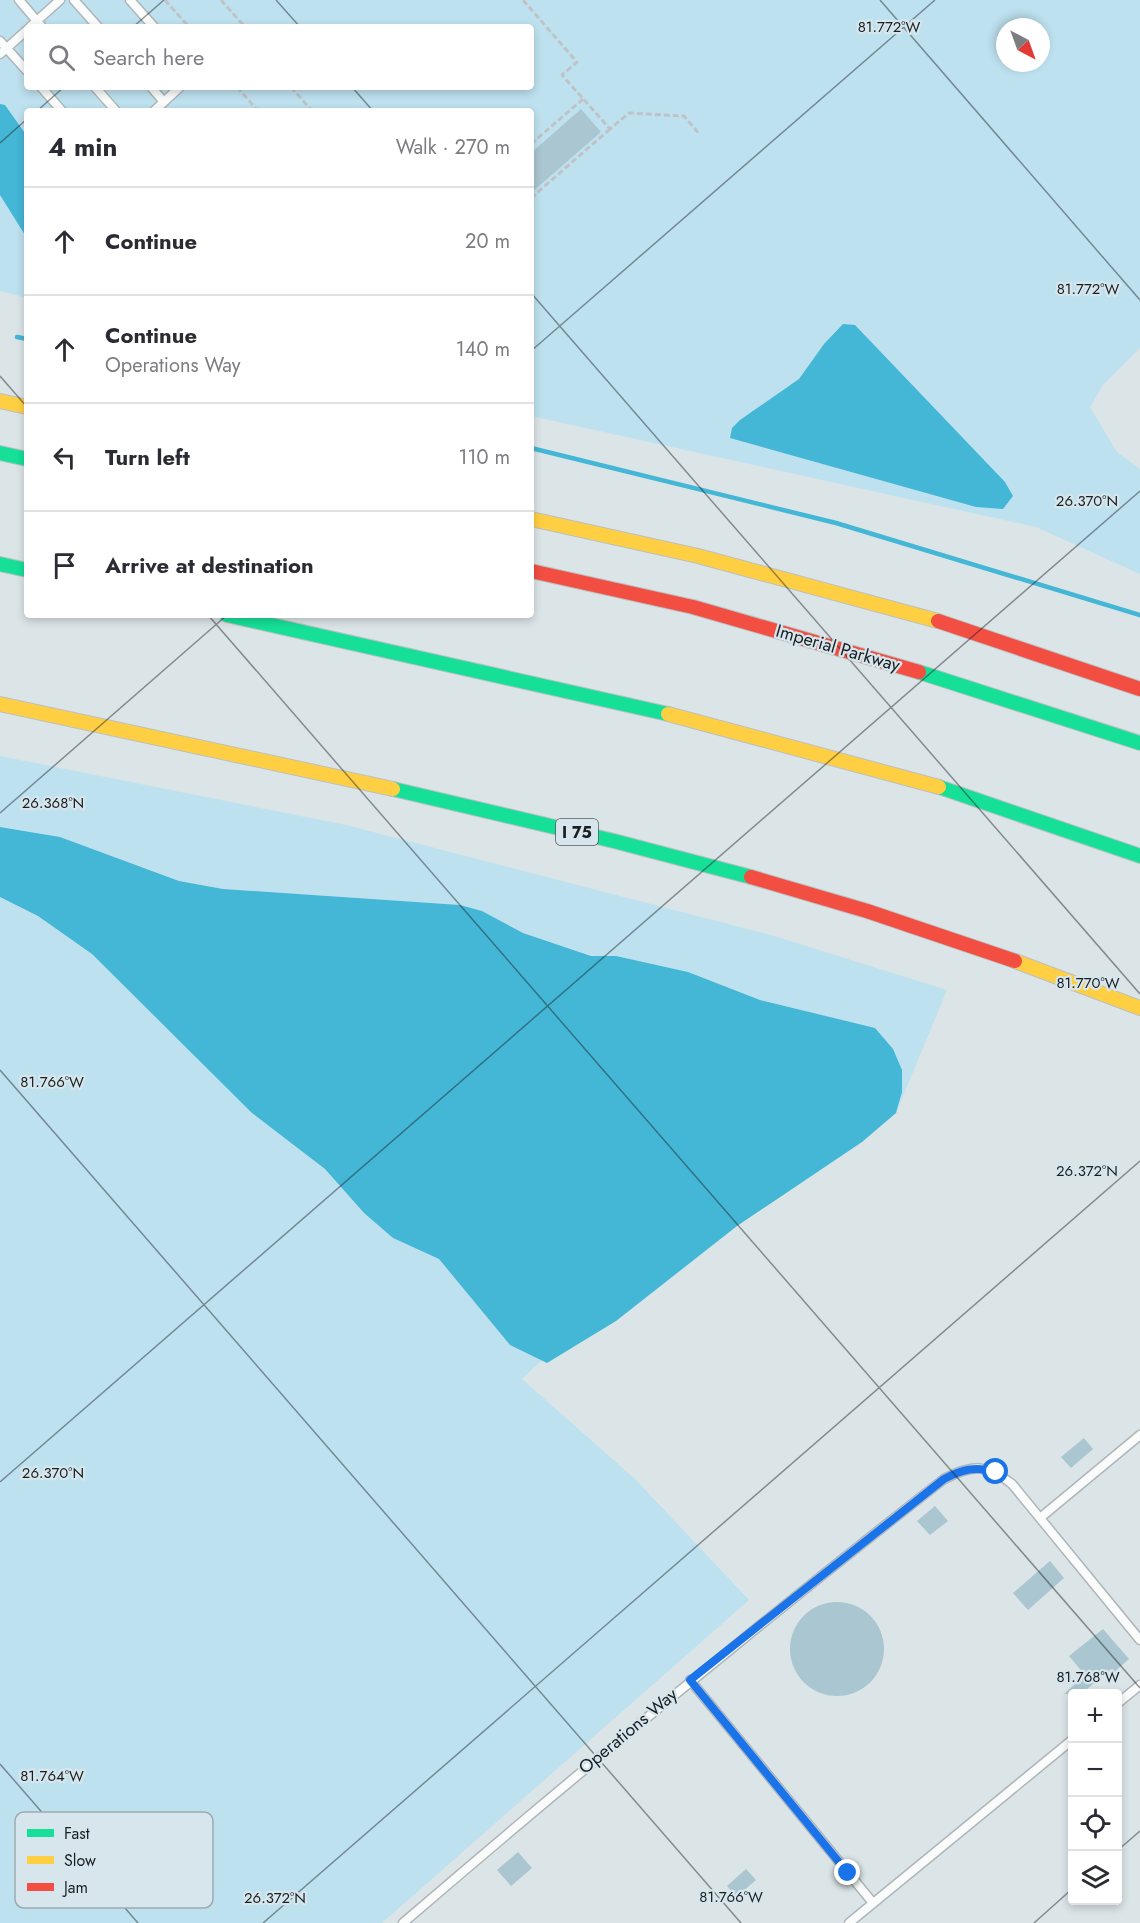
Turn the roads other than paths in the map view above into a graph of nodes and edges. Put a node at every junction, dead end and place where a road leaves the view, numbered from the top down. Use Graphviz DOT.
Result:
graph roads {
  1 [pos="19,0"];
  2 [pos="60,0"];
  3 [pos="74,0"];
  4 [pos="130,0"];
  5 [pos="33,24"];
  6 [pos="36,24"];
  7 [pos="95,24"];
  8 [pos="151,24"];
  9 [pos="24,34"];
  10 [pos="0,41"];
  11 [pos="3,51"];
  12 [pos="24,68"];
  13 [pos="44,90"];
  14 [pos="98,90"];
  15 [pos="154,90"];
  16 [pos="177,90"];
  17 [pos="164,102"];
  18 [pos="59,108"];
  19 [pos="113,108"];
  20 [pos="157,108"];
  21 [pos="0,401"];
  22 [pos="24,406"];
  23 [pos="0,453"];
  24 [pos="24,458"];
  25 [pos="534,520"];
  26 [pos="0,564"];
  27 [pos="24,569"];
  28 [pos="534,572"];
  29 [pos="240,618"];
  30 [pos="1140,689"];
  31 [pos="0,704"];
  32 [pos="1140,743"];
  33 [pos="1140,856"];
  34 [pos="1140,1008"];
  35 [pos="1140,1435"];
  36 [pos="1040,1518"];
  37 [pos="1140,1640"];
  38 [pos="690,1680"];
  39 [pos="1140,1685"];
  40 [pos="1122,1700"];
  41 [pos="1068,1743"];
  42 [pos="873,1903"];
  43 [pos="403,1923"];
  44 [pos="849,1923"];
  1 -- 5 [label="lane"];
  2 -- 6 [label="lane"];
  3 -- 7 [label="lane"];
  4 -- 8 [label="lane"];
  9 -- 11 [label="lane"];
  10 -- 11 [label="lane"];
  11 -- 12 [label="lane"];
  13 -- 18 [label="lane"];
  14 -- 19 [label="lane"];
  15 -- 17 [label="lane"];
  16 -- 17 [label="lane"];
  17 -- 20 [label="lane"];
  21 -- 22 [label="main road"];
  23 -- 24 [label="main road"];
  25 -- 30 [label="main road"];
  26 -- 27 [label="main road"];
  28 -- 32 [label="main road, Imperial Parkway"];
  29 -- 33 [label="main road"];
  31 -- 34 [label="main road, I 75"];
  35 -- 36 [label="lane"];
  36 -- 37 [label="lane, Operations Way"];
  36 -- 38 [label="lane, Operations Way"];
  38 -- 42 [label="lane"];
  38 -- 43 [label="lane, Operations Way"];
  39 -- 40 [label="lane"];
  41 -- 42 [label="lane"];
  42 -- 44 [label="lane"];
}
